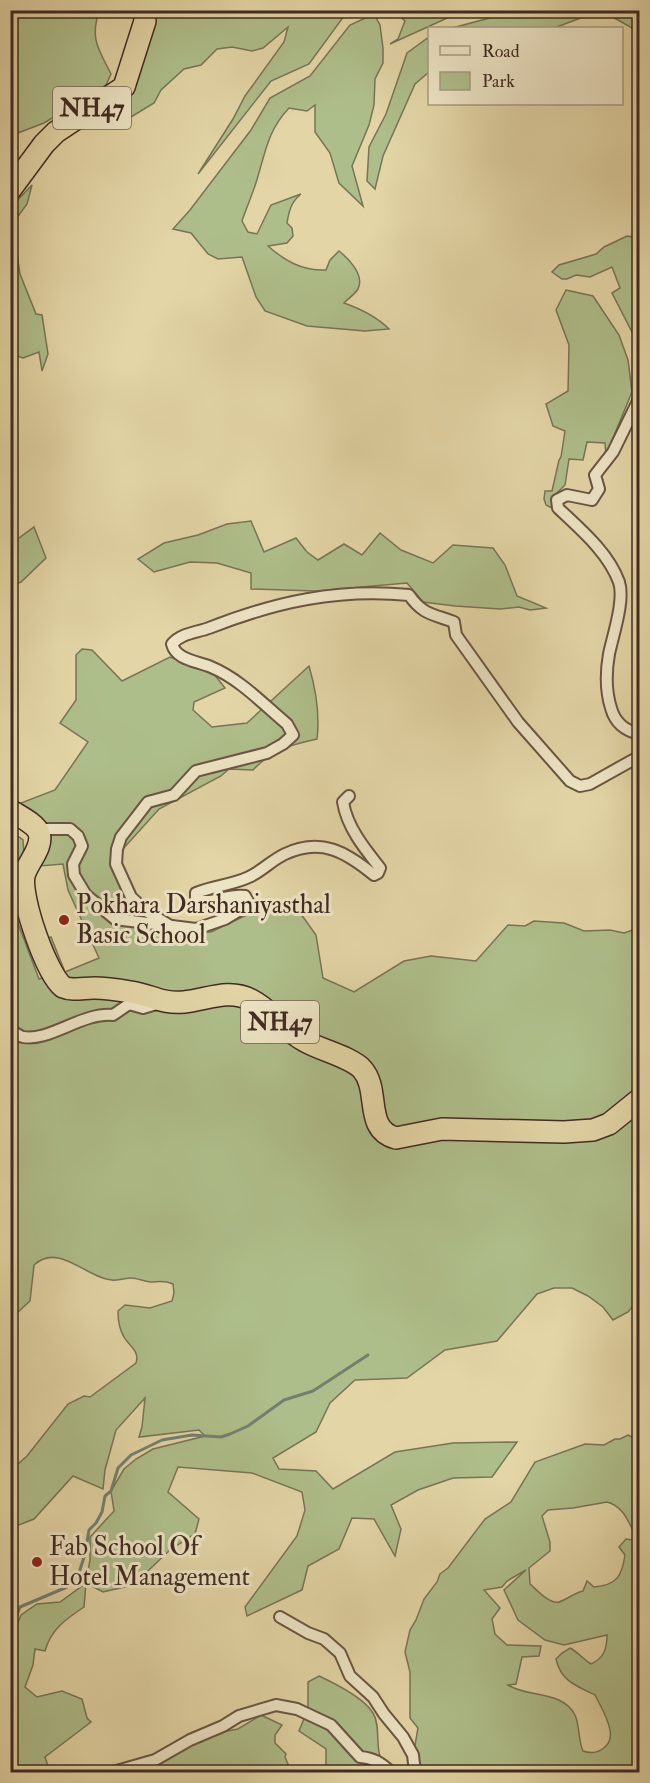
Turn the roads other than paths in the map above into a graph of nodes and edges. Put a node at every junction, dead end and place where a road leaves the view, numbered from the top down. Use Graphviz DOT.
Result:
graph roads {
  1 [pos="144,10"];
  2 [pos="10,190"];
  3 [pos="639,397"];
  4 [pos="639,734"];
  5 [pos="639,756"];
  6 [pos="349,795"];
  7 [pos="10,810"];
  8 [pos="37,829"];
  9 [pos="172,927"];
  10 [pos="163,1003"];
  11 [pos="10,1030"];
  12 [pos="639,1099"];
  13 [pos="280,1617"];
  14 [pos="113,1773"];
  15 [pos="391,1773"];
  16 [pos="415,1773"];
  1 -- 2 [label="highway, NH47"];
  3 -- 4 [label="street"];
  5 -- 9 [label="street"];
  6 -- 9 [label="street"];
  7 -- 8 [label="highway"];
  8 -- 9 [label="street"];
  8 -- 10 [label="highway, NH47"];
  10 -- 11 [label="street"];
  10 -- 12 [label="highway, NH47"];
  13 -- 16 [label="street"];
  14 -- 15 [label="street"];
}
